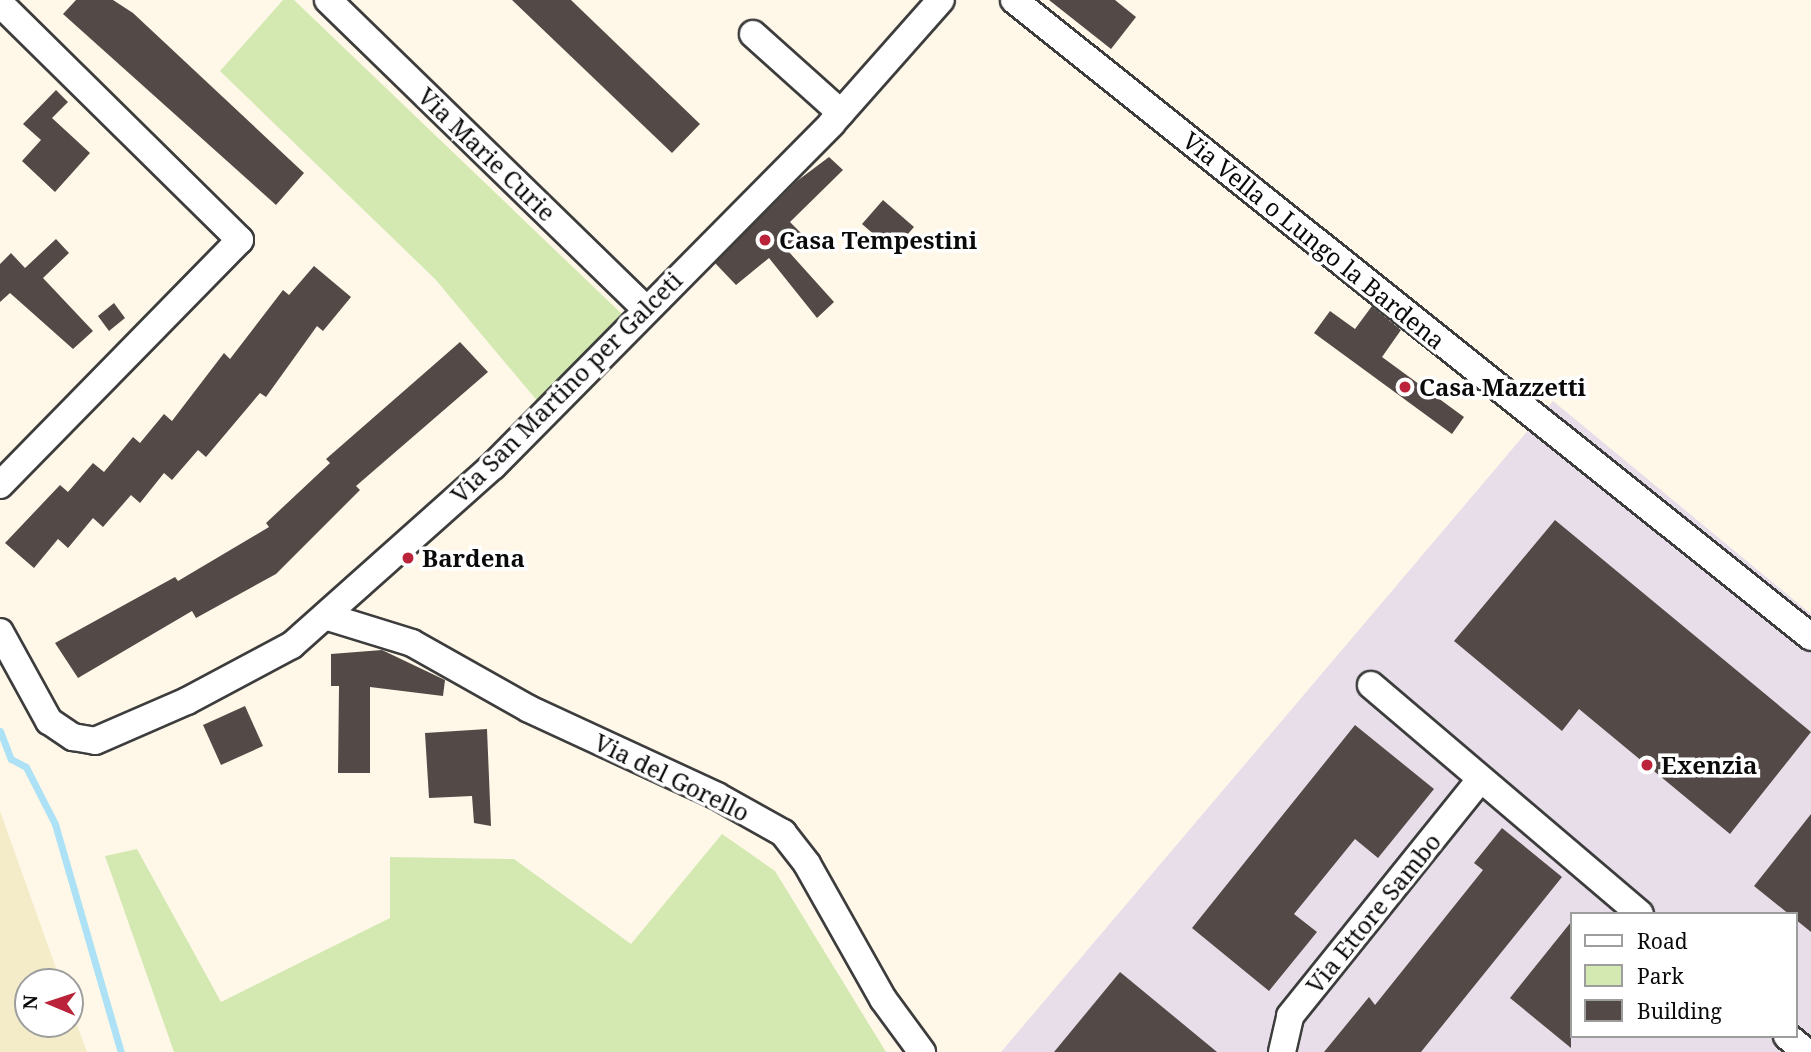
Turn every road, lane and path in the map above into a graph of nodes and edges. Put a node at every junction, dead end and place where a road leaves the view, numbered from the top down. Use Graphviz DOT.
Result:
graph roads {
  1 [pos="328,0"];
  2 [pos="941,0"];
  3 [pos="1014,0"];
  4 [pos="7,10"];
  5 [pos="753,34"];
  6 [pos="841,113"];
  7 [pos="645,308"];
  8 [pos="0,485"];
  9 [pos="325,616"];
  10 [pos="0,632"];
  11 [pos="1811,637"];
  12 [pos="1371,685"];
  13 [pos="1480,780"];
  14 [pos="1638,912"];
  15 [pos="1789,1038"];
  16 [pos="922,1052"];
  17 [pos="1282,1052"];
  18 [pos="1806,1052"];
  1 -- 7 [label="street, Via Marie Curie"];
  2 -- 6 [label="street, Via San Martino per Galceti"];
  3 -- 11 [label="street, Via Vella o Lungo la Bardena"];
  4 -- 8 [label="street"];
  5 -- 6 [label="street"];
  6 -- 7 [label="street, Via San Martino per Galceti"];
  7 -- 9 [label="street, Via San Martino per Galceti"];
  9 -- 10 [label="street, Via San Martino per Galceti"];
  9 -- 16 [label="street, Via del Gorello"];
  12 -- 13 [label="street"];
  13 -- 14 [label="street"];
  13 -- 17 [label="street, Via Ettore Sambo"];
  15 -- 18 [label="street"];
}
